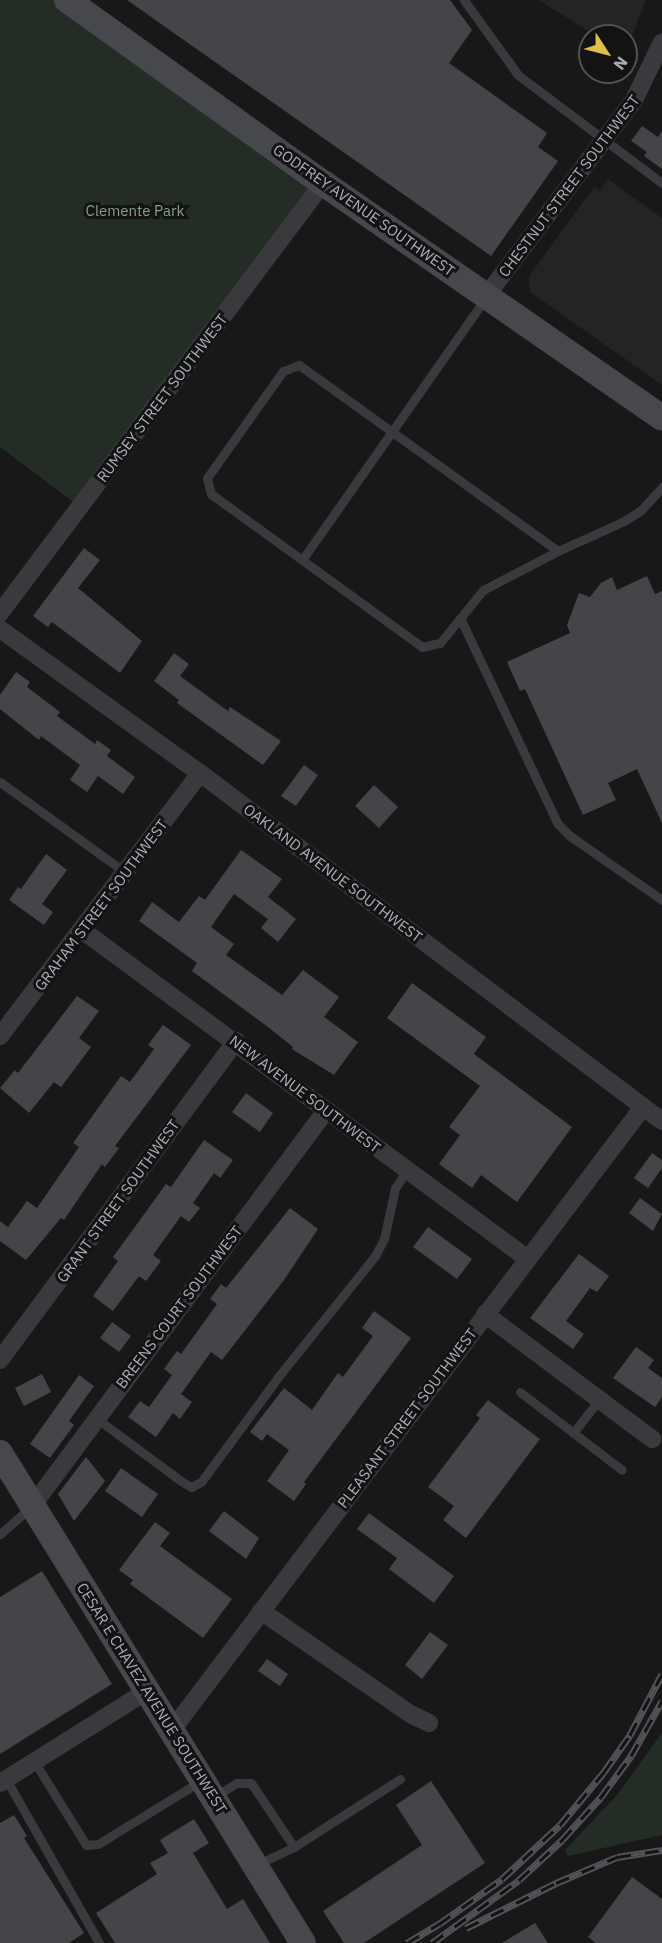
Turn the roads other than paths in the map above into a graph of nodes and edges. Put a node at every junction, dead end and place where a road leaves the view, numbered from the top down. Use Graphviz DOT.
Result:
graph roads {
  1 [pos="67,0"];
  2 [pos="464,0"];
  3 [pos="662,42"];
  4 [pos="659,63"];
  5 [pos="603,141"];
  6 [pos="323,183"];
  7 [pos="662,183"];
  8 [pos="487,295"];
  9 [pos="662,418"];
  10 [pos="391,431"];
  11 [pos="662,487"];
  12 [pos="658,500"];
  13 [pos="558,551"];
  14 [pos="302,560"];
  15 [pos="0,613"];
  16 [pos="460,618"];
  17 [pos="0,629"];
  18 [pos="200,773"];
  19 [pos="0,782"];
  20 [pos="125,872"];
  21 [pos="662,900"];
  22 [pos="82,930"];
  23 [pos="0,1036"];
  24 [pos="236,1041"];
  25 [pos="643,1107"];
  26 [pos="326,1111"];
  27 [pos="662,1121"];
  28 [pos="407,1170"];
  29 [pos="528,1258"];
  30 [pos="485,1314"];
  31 [pos="0,1360"];
  32 [pos="520,1392"];
  33 [pos="599,1400"];
  34 [pos="96,1418"];
  35 [pos="573,1433"];
  36 [pos="652,1439"];
  37 [pos="0,1454"];
  38 [pos="622,1470"];
  39 [pos="33,1505"];
  40 [pos="0,1534"];
  41 [pos="261,1611"];
  42 [pos="147,1690"];
  43 [pos="429,1723"];
  44 [pos="172,1730"];
  45 [pos="34,1761"];
  46 [pos="400,1779"];
  47 [pos="3,1781"];
  48 [pos="209,1788"];
  49 [pos="294,1847"];
  50 [pos="255,1865"];
  51 [pos="99,1943"];
  52 [pos="303,1943"];
  1 -- 6 [label="main road, GODFREY AVENUE SOUTHWEST"];
  2 -- 5 [label="lane"];
  3 -- 4 [label="street, CHESTNUT STREET SOUTHWEST"];
  4 -- 5 [label="street, CHESTNUT STREET SOUTHWEST"];
  5 -- 7 [label="lane"];
  5 -- 8 [label="street, CHESTNUT STREET SOUTHWEST"];
  6 -- 8 [label="main road, GODFREY AVENUE SOUTHWEST"];
  6 -- 15 [label="street, RUMSEY STREET SOUTHWEST"];
  8 -- 9 [label="main road, GODFREY AVENUE SOUTHWEST"];
  8 -- 10 [label="lane"];
  10 -- 13 [label="lane"];
  10 -- 14 [label="lane"];
  10 -- 14 [label="lane"];
  11 -- 12 [label="lane"];
  12 -- 13 [label="lane"];
  13 -- 16 [label="lane"];
  14 -- 16 [label="lane"];
  16 -- 21 [label="lane"];
  17 -- 18 [label="street, OAKLAND AVENUE SOUTHWEST"];
  18 -- 20 [label="street, GRAHAM STREET SOUTHWEST"];
  18 -- 25 [label="street, OAKLAND AVENUE SOUTHWEST"];
  19 -- 20 [label="lane"];
  20 -- 22 [label="street, GRAHAM STREET SOUTHWEST"];
  22 -- 23 [label="street, GRAHAM STREET SOUTHWEST"];
  22 -- 24 [label="street, NEW AVENUE SOUTHWEST"];
  24 -- 26 [label="street, NEW AVENUE SOUTHWEST"];
  24 -- 31 [label="street, GRANT STREET SOUTHWEST"];
  25 -- 27 [label="street, OAKLAND AVENUE SOUTHWEST"];
  25 -- 29 [label="street, PLEASANT STREET SOUTHWEST"];
  26 -- 28 [label="street, NEW AVENUE SOUTHWEST"];
  26 -- 34 [label="street, BREENS COURT SOUTHWEST"];
  28 -- 29 [label="street, NEW AVENUE SOUTHWEST"];
  28 -- 34 [label="lane"];
  29 -- 30 [label="street, PLEASANT STREET SOUTHWEST"];
  30 -- 33 [label="street"];
  30 -- 41 [label="street, PLEASANT STREET SOUTHWEST"];
  32 -- 35 [label="lane"];
  33 -- 35 [label="lane"];
  33 -- 36 [label="street"];
  34 -- 39 [label="street, BREENS COURT SOUTHWEST"];
  35 -- 38 [label="lane"];
  37 -- 39 [label="main road, CESAR E CHAVEZ AVENUE SOUTHWEST"];
  39 -- 40 [label="lane"];
  39 -- 42 [label="main road, CESAR E CHAVEZ AVENUE SOUTHWEST"];
  41 -- 43 [label="street"];
  41 -- 44 [label="street, PLEASANT STREET SOUTHWEST"];
  42 -- 44 [label="main road, CESAR E CHAVEZ AVENUE SOUTHWEST"];
  42 -- 45 [label="street"];
  44 -- 48 [label="main road, CESAR E CHAVEZ AVENUE SOUTHWEST"];
  45 -- 47 [label="street"];
  45 -- 48 [label="lane"];
  46 -- 49 [label="lane"];
  47 -- 51 [label="lane"];
  48 -- 49 [label="lane"];
  48 -- 50 [label="main road, CESAR E CHAVEZ AVENUE SOUTHWEST"];
  49 -- 50 [label="lane"];
  50 -- 52 [label="main road, CESAR E CHAVEZ AVENUE SOUTHWEST"];
}
